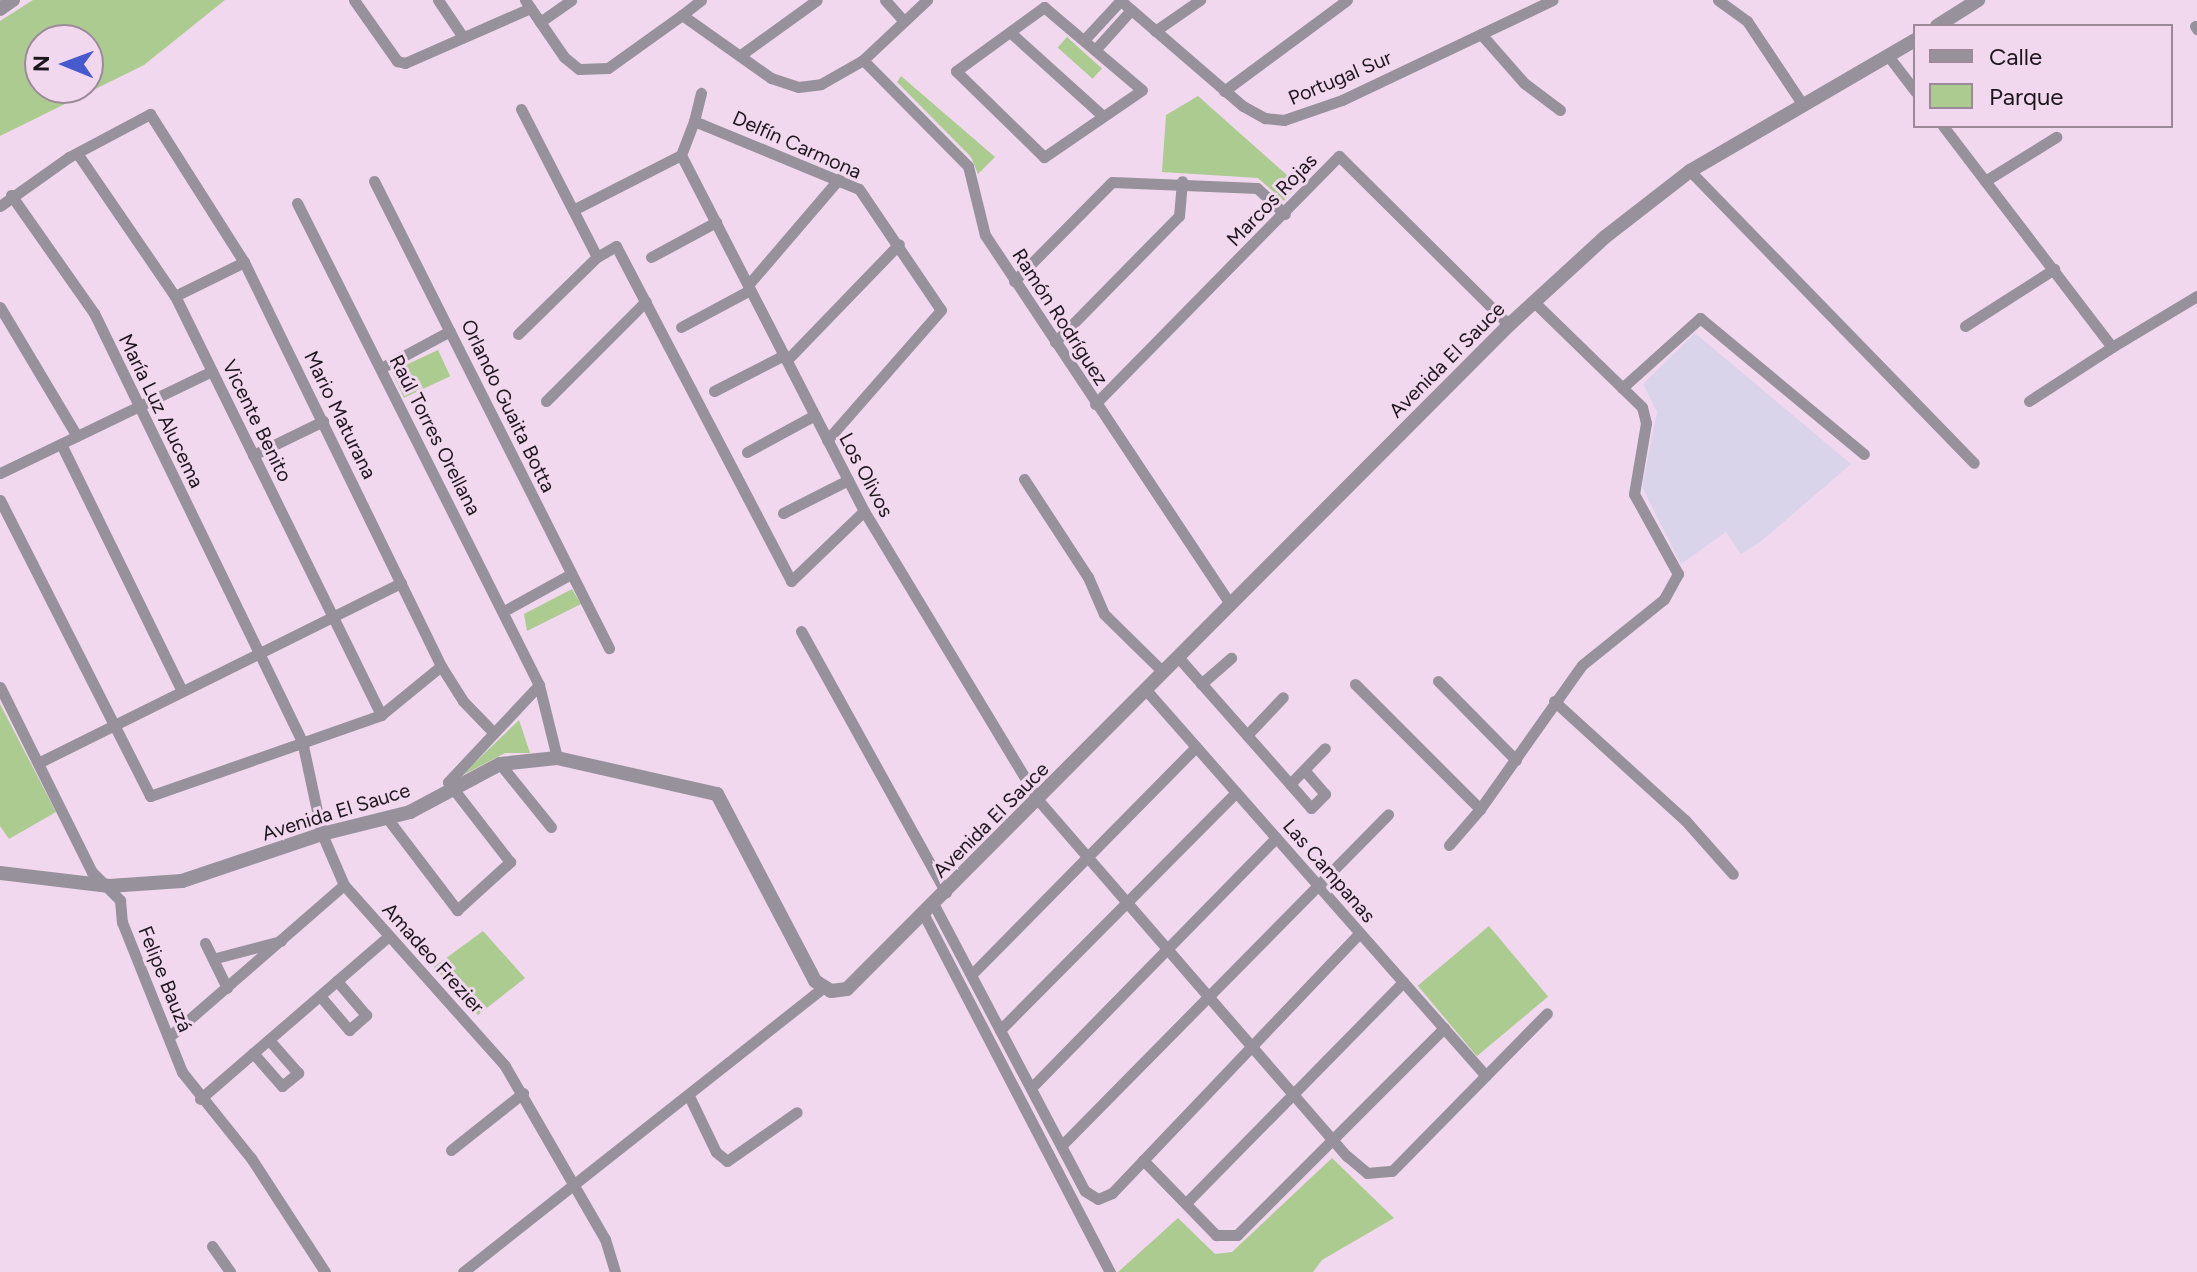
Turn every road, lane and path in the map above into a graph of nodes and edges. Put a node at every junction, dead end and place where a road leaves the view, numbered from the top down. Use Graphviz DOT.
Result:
graph roads {
  1 [pos="13,0"];
  2 [pos="354,0"];
  3 [pos="438,0"];
  4 [pos="571,0"];
  5 [pos="701,0"];
  6 [pos="817,0"];
  7 [pos="885,0"];
  8 [pos="927,0"];
  9 [pos="1120,0"];
  10 [pos="1200,0"];
  11 [pos="1347,0"];
  12 [pos="1553,0"];
  13 [pos="1718,0"];
  14 [pos="1978,0"];
  15 [pos="527,4"];
  16 [pos="0,9"];
  17 [pos="1131,10"];
  18 [pos="682,15"];
  19 [pos="904,21"];
  20 [pos="540,22"];
  21 [pos="1940,24"];
  22 [pos="1155,31"];
  23 [pos="1011,33"];
  24 [pos="1481,34"];
  25 [pos="463,37"];
  26 [pos="1084,40"];
  27 [pos="1913,41"];
  28 [pos="1095,50"];
  29 [pos="742,54"];
  30 [pos="1889,57"];
  31 [pos="863,60"];
  32 [pos="1913,88"];
  33 [pos="1224,91"];
  34 [pos="701,93"];
  35 [pos="1803,105"];
  36 [pos="521,109"];
  37 [pos="1560,110"];
  38 [pos="1103,116"];
  39 [pos="694,121"];
  40 [pos="1945,128"];
  41 [pos="2056,137"];
  42 [pos="681,155"];
  43 [pos="79,156"];
  44 [pos="1690,171"];
  45 [pos="839,179"];
  46 [pos="374,181"];
  47 [pos="1182,181"];
  48 [pos="1985,181"];
  49 [pos="11,195"];
  50 [pos="297,203"];
  51 [pos="0,206"];
  52 [pos="573,210"];
  53 [pos="1285,214"];
  54 [pos="716,222"];
  55 [pos="899,244"];
  56 [pos="597,257"];
  57 [pos="651,257"];
  58 [pos="244,262"];
  59 [pos="2054,269"];
  60 [pos="1014,281"];
  61 [pos="749,287"];
  62 [pos="175,296"];
  63 [pos="2197,296"];
  64 [pos="646,301"];
  65 [pos="1534,302"];
  66 [pos="0,307"];
  67 [pos="1509,325"];
  68 [pos="1965,326"];
  69 [pos="681,327"];
  70 [pos="450,331"];
  71 [pos="518,334"];
  72 [pos="1055,342"];
  73 [pos="2112,347"];
  74 [pos="785,358"];
  75 [pos="381,368"];
  76 [pos="212,371"];
  77 [pos="1622,388"];
  78 [pos="714,391"];
  79 [pos="546,401"];
  80 [pos="2029,401"];
  81 [pos="1095,404"];
  82 [pos="139,407"];
  83 [pos="815,415"];
  84 [pos="323,421"];
  85 [pos="77,436"];
  86 [pos="827,440"];
  87 [pos="61,444"];
  88 [pos="747,452"];
  89 [pos="1864,454"];
  90 [pos="253,455"];
  91 [pos="1974,463"];
  92 [pos="0,473"];
  93 [pos="1024,479"];
  94 [pos="848,480"];
  95 [pos="0,500"];
  96 [pos="864,511"];
  97 [pos="783,513"];
  98 [pos="571,574"];
  99 [pos="401,583"];
  100 [pos="1229,602"];
  101 [pos="504,611"];
  102 [pos="333,617"];
  103 [pos="801,631"];
  104 [pos="609,648"];
  105 [pos="258,654"];
  106 [pos="1178,657"];
  107 [pos="1231,658"];
  108 [pos="441,666"];
  109 [pos="1163,672"];
  110 [pos="1438,681"];
  111 [pos="1201,684"];
  112 [pos="1355,684"];
  113 [pos="539,685"];
  114 [pos="0,687"];
  115 [pos="1146,690"];
  116 [pos="182,691"];
  117 [pos="1283,697"];
  118 [pos="1554,701"];
  119 [pos="381,715"];
  120 [pos="117,724"];
  121 [pos="493,732"];
  122 [pos="1247,735"];
  123 [pos="302,741"];
  124 [pos="1196,747"];
  125 [pos="1325,748"];
  126 [pos="557,758"];
  127 [pos="1516,760"];
  128 [pos="40,762"];
  129 [pos="500,764"];
  130 [pos="1304,770"];
  131 [pos="1290,784"];
  132 [pos="452,788"];
  133 [pos="1236,792"];
  134 [pos="1039,801"];
  135 [pos="1480,809"];
  136 [pos="1388,814"];
  137 [pos="387,818"];
  138 [pos="551,827"];
  139 [pos="322,834"];
  140 [pos="1276,838"];
  141 [pos="1449,845"];
  142 [pos="1088,856"];
  143 [pos="0,873"];
  144 [pos="1733,874"];
  145 [pos="344,885"];
  146 [pos="109,886"];
  147 [pos="1318,886"];
  148 [pos="946,893"];
  149 [pos="1127,902"];
  150 [pos="929,910"];
  151 [pos="1360,933"];
  152 [pos="388,937"];
  153 [pos="283,940"];
  154 [pos="205,943"];
  155 [pos="1168,949"];
  156 [pos="216,958"];
  157 [pos="972,974"];
  158 [pos="337,981"];
  159 [pos="1403,982"];
  160 [pos="227,988"];
  161 [pos="822,988"];
  162 [pos="320,996"];
  163 [pos="1209,996"];
  164 [pos="1547,1013"];
  165 [pos="1444,1028"];
  166 [pos="1000,1030"];
  167 [pos="170,1036"];
  168 [pos="269,1040"];
  169 [pos="1252,1045"];
  170 [pos="253,1053"];
  171 [pos="1486,1076"];
  172 [pos="1032,1087"];
  173 [pos="523,1093"];
  174 [pos="1294,1093"];
  175 [pos="689,1096"];
  176 [pos="200,1099"];
  177 [pos="797,1112"];
  178 [pos="1335,1140"];
  179 [pos="1063,1144"];
  180 [pos="451,1150"];
  181 [pos="1143,1160"];
  182 [pos="577,1187"];
  183 [pos="1186,1203"];
  184 [pos="212,1246"];
  185 [pos="230,1272"];
  186 [pos="325,1272"];
  187 [pos="463,1272"];
  188 [pos="615,1272"];
  189 [pos="1110,1272"];
  1 -- 16 [label="street"];
  2 -- 25 [label="street"];
  3 -- 25 [label="street"];
  4 -- 20 [label="street"];
  5 -- 18 [label="street"];
  6 -- 29 [label="street"];
  7 -- 19 [label="street"];
  8 -- 19 [label="street"];
  9 -- 17 [label="street, Portugal Sur"];
  9 -- 26 [label="street"];
  10 -- 22 [label="street"];
  11 -- 33 [label="street"];
  12 -- 24 [label="street, Portugal Sur"];
  13 -- 35 [label="street"];
  14 -- 21 [label="street"];
  15 -- 20 [label="street"];
  15 -- 25 [label="street"];
  17 -- 22 [label="street, Portugal Sur"];
  17 -- 28 [label="street"];
  18 -- 20 [label="street"];
  18 -- 29 [label="street"];
  19 -- 31 [label="street"];
  22 -- 33 [label="street, Portugal Sur"];
  23 -- 26 [label="street"];
  23 -- 38 [label="street"];
  23 -- 38 [label="street"];
  24 -- 33 [label="street, Portugal Sur"];
  24 -- 37 [label="street"];
  26 -- 28 [label="street"];
  27 -- 30 [label="street, Avenida El Sauce"];
  28 -- 38 [label="street"];
  29 -- 31 [label="street"];
  30 -- 32 [label="street"];
  30 -- 35 [label="street, Avenida El Sauce"];
  31 -- 60 [label="street, Ramón Rodríguez"];
  34 -- 39 [label="street"];
  35 -- 44 [label="street, Avenida El Sauce"];
  36 -- 52 [label="street"];
  39 -- 42 [label="street"];
  39 -- 45 [label="street, Delfín Carmona"];
  40 -- 48 [label="street"];
  41 -- 48 [label="street"];
  42 -- 52 [label="street"];
  42 -- 54 [label="street, Los Olivos"];
  43 -- 49 [label="street"];
  43 -- 58 [label="street, Mario Maturana"];
  43 -- 62 [label="street, Vicente Benito"];
  44 -- 65 [label="street, Avenida El Sauce"];
  44 -- 91 [label="street"];
  45 -- 55 [label="street, Delfín Carmona"];
  45 -- 61 [label="street"];
  46 -- 70 [label="street, Orlando Guaita Botta"];
  47 -- 53 [label="street"];
  47 -- 60 [label="street"];
  47 -- 72 [label="street"];
  48 -- 59 [label="street"];
  49 -- 51 [label="street"];
  49 -- 82 [label="street, María Luz Alucema"];
  50 -- 75 [label="street, Raúl Torres Orellana"];
  52 -- 56 [label="street"];
  53 -- 67 [label="street, Marcos Rojas"];
  53 -- 81 [label="street, Marcos Rojas"];
  54 -- 57 [label="street"];
  54 -- 61 [label="street, Los Olivos"];
  55 -- 74 [label="street"];
  55 -- 86 [label="street, Delfín Carmona"];
  56 -- 64 [label="street"];
  56 -- 71 [label="street"];
  58 -- 62 [label="street"];
  58 -- 84 [label="street, Mario Maturana"];
  59 -- 68 [label="street"];
  59 -- 73 [label="street"];
  60 -- 72 [label="street, Ramón Rodríguez"];
  61 -- 69 [label="street"];
  61 -- 74 [label="street, Los Olivos"];
  62 -- 76 [label="street, Vicente Benito"];
  63 -- 73 [label="street"];
  64 -- 79 [label="street"];
  64 -- 96 [label="street"];
  65 -- 67 [label="street, Avenida El Sauce"];
  65 -- 77 [label="street"];
  66 -- 85 [label="street"];
  67 -- 100 [label="street, Avenida El Sauce"];
  70 -- 75 [label="street"];
  70 -- 98 [label="street, Orlando Guaita Botta"];
  72 -- 81 [label="street, Ramón Rodríguez"];
  73 -- 80 [label="street"];
  74 -- 78 [label="street"];
  74 -- 83 [label="street, Los Olivos"];
  75 -- 101 [label="street, Raúl Torres Orellana"];
  76 -- 82 [label="street"];
  76 -- 90 [label="street, Vicente Benito"];
  77 -- 89 [label="street"];
  77 -- 118 [label="street"];
  81 -- 100 [label="street, Ramón Rodríguez"];
  82 -- 85 [label="street"];
  82 -- 105 [label="street, María Luz Alucema"];
  83 -- 86 [label="street, Los Olivos"];
  83 -- 88 [label="street"];
  84 -- 90 [label="street"];
  84 -- 99 [label="street, Mario Maturana"];
  85 -- 87 [label="street"];
  86 -- 94 [label="street, Los Olivos"];
  87 -- 92 [label="street"];
  87 -- 116 [label="street"];
  90 -- 102 [label="street, Vicente Benito"];
  93 -- 109 [label="street"];
  94 -- 96 [label="street, Los Olivos"];
  94 -- 97 [label="street"];
  95 -- 120 [label="street"];
  96 -- 134 [label="street, Los Olivos"];
  98 -- 101 [label="street"];
  98 -- 104 [label="street, Orlando Guaita Botta"];
  99 -- 102 [label="street"];
  99 -- 108 [label="street, Mario Maturana"];
  100 -- 106 [label="street, Avenida El Sauce"];
  101 -- 113 [label="street, Raúl Torres Orellana"];
  102 -- 105 [label="street"];
  102 -- 119 [label="street, Vicente Benito"];
  103 -- 148 [label="street"];
  105 -- 116 [label="street"];
  105 -- 123 [label="street, Amadeo Frezier"];
  106 -- 109 [label="street, Avenida El Sauce"];
  106 -- 111 [label="street"];
  107 -- 111 [label="street"];
  108 -- 119 [label="street"];
  108 -- 121 [label="street, Mario Maturana"];
  109 -- 115 [label="street, Avenida El Sauce"];
  110 -- 127 [label="street"];
  111 -- 122 [label="street"];
  112 -- 135 [label="street"];
  113 -- 121 [label="street"];
  113 -- 126 [label="street, Raúl Torres Orellana"];
  114 -- 128 [label="street, Felipe Bauzá"];
  115 -- 124 [label="street, Las Campanas"];
  115 -- 134 [label="street, Avenida El Sauce"];
  116 -- 120 [label="street"];
  117 -- 122 [label="street"];
  118 -- 127 [label="street"];
  118 -- 144 [label="street"];
  119 -- 123 [label="street"];
  120 -- 123 [label="street"];
  120 -- 128 [label="street"];
  121 -- 132 [label="street"];
  122 -- 131 [label="street"];
  123 -- 139 [label="street, Amadeo Frezier"];
  124 -- 133 [label="street, Las Campanas"];
  124 -- 142 [label="street"];
  125 -- 130 [label="street"];
  126 -- 129 [label="street, Avenida El Sauce"];
  126 -- 161 [label="street, Avenida El Sauce"];
  127 -- 135 [label="street"];
  128 -- 146 [label="street, Felipe Bauzá"];
  129 -- 132 [label="street, Avenida El Sauce"];
  129 -- 138 [label="street"];
  130 -- 131 [label="street"];
  130 -- 131 [label="street"];
  132 -- 137 [label="street, Avenida El Sauce"];
  132 -- 137 [label="street"];
  133 -- 140 [label="street, Las Campanas"];
  133 -- 149 [label="street"];
  134 -- 142 [label="street, Los Olivos"];
  134 -- 148 [label="street, Avenida El Sauce"];
  135 -- 141 [label="street"];
  136 -- 147 [label="street"];
  137 -- 139 [label="street, Avenida El Sauce"];
  139 -- 145 [label="street, Amadeo Frezier"];
  139 -- 146 [label="street, Avenida El Sauce"];
  140 -- 147 [label="street, Las Campanas"];
  140 -- 155 [label="street"];
  142 -- 149 [label="street, Los Olivos"];
  142 -- 157 [label="street"];
  143 -- 146 [label="street, Avenida El Sauce"];
  145 -- 152 [label="street, Amadeo Frezier"];
  145 -- 153 [label="street"];
  146 -- 167 [label="street, Felipe Bauzá"];
  147 -- 151 [label="street, Las Campanas"];
  147 -- 163 [label="street"];
  148 -- 150 [label="street, Avenida El Sauce"];
  149 -- 155 [label="street, Los Olivos"];
  149 -- 166 [label="street"];
  150 -- 157 [label="street"];
  150 -- 161 [label="street, Avenida El Sauce"];
  150 -- 189 [label="street"];
  151 -- 159 [label="street, Las Campanas"];
  151 -- 169 [label="street"];
  152 -- 158 [label="street"];
  152 -- 173 [label="street, Amadeo Frezier"];
  153 -- 156 [label="street"];
  153 -- 160 [label="street"];
  154 -- 156 [label="street"];
  155 -- 163 [label="street, Los Olivos"];
  155 -- 172 [label="street"];
  156 -- 160 [label="street"];
  157 -- 166 [label="street"];
  158 -- 162 [label="street"];
  158 -- 162 [label="street"];
  159 -- 165 [label="street, Las Campanas"];
  159 -- 174 [label="street"];
  160 -- 167 [label="street"];
  161 -- 175 [label="street"];
  162 -- 168 [label="street"];
  163 -- 169 [label="street, Los Olivos"];
  163 -- 179 [label="street"];
  164 -- 171 [label="street, Los Olivos"];
  165 -- 171 [label="street, Las Campanas"];
  165 -- 178 [label="street"];
  166 -- 172 [label="street"];
  167 -- 176 [label="street, Felipe Bauzá"];
  168 -- 170 [label="street"];
  168 -- 170 [label="street"];
  169 -- 174 [label="street, Los Olivos"];
  169 -- 181 [label="street"];
  170 -- 176 [label="street"];
  171 -- 178 [label="street, Los Olivos"];
  172 -- 179 [label="street"];
  173 -- 180 [label="street"];
  173 -- 182 [label="street, Amadeo Frezier"];
  174 -- 178 [label="street, Los Olivos"];
  174 -- 183 [label="street"];
  175 -- 177 [label="street"];
  175 -- 182 [label="street"];
  176 -- 186 [label="street, Felipe Bauzá"];
  178 -- 183 [label="street"];
  179 -- 181 [label="street"];
  181 -- 183 [label="street"];
  182 -- 187 [label="street"];
  182 -- 188 [label="street, Amadeo Frezier"];
  184 -- 185 [label="street"];
}
